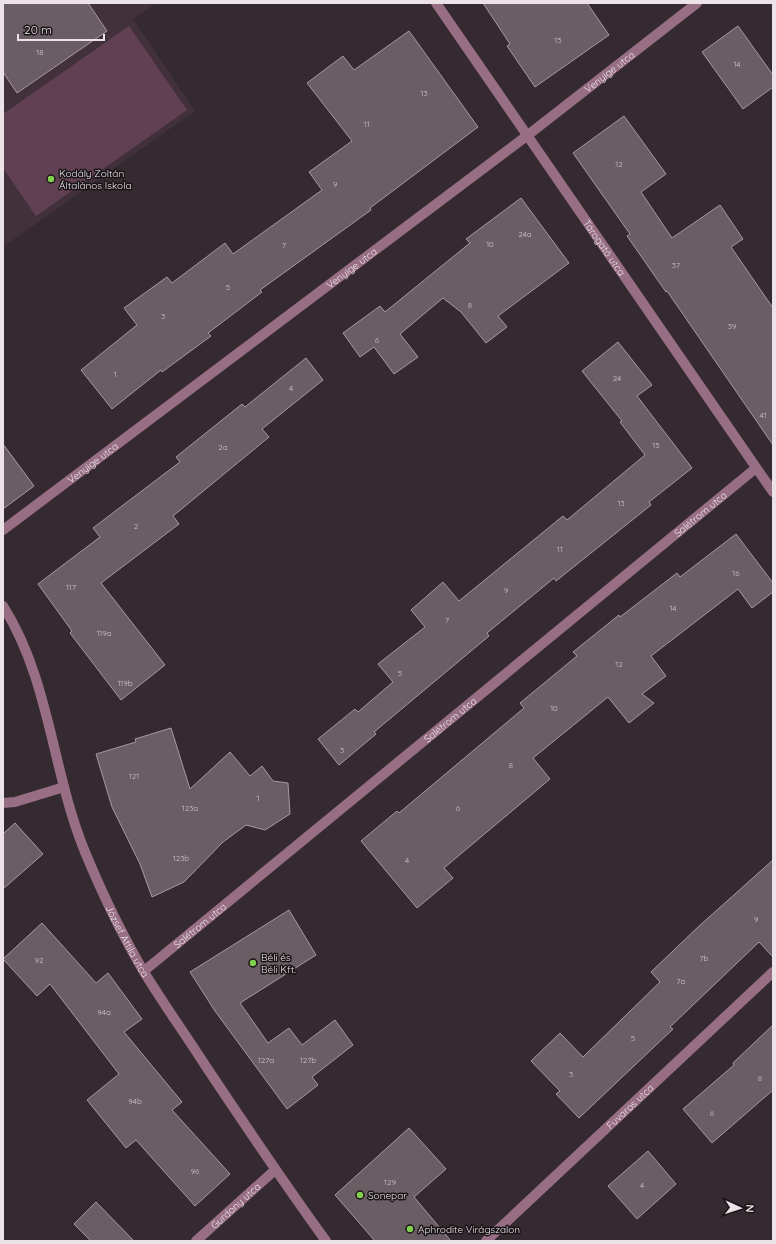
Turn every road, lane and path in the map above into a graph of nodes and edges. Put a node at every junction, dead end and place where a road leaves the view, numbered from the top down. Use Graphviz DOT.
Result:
graph roads {
  1 [pos="436,3"];
  2 [pos="698,3"];
  3 [pos="528,135"];
  4 [pos="756,468"];
  5 [pos="773,492"];
  6 [pos="3,530"];
  7 [pos="3,606"];
  8 [pos="64,787"];
  9 [pos="3,803"];
  10 [pos="144,972"];
  11 [pos="773,972"];
  12 [pos="275,1170"];
  13 [pos="196,1241"];
  14 [pos="326,1241"];
  15 [pos="486,1241"];
  1 -- 3 [label="street, Tárogató utca"];
  2 -- 3 [label="street, Venyige utca"];
  3 -- 4 [label="street, Tárogató utca"];
  3 -- 6 [label="street, Venyige utca"];
  4 -- 5 [label="street, Tárogató utca"];
  4 -- 10 [label="street, Salétrom utca"];
  7 -- 8 [label="street, József Attila utca"];
  8 -- 9 [label="street"];
  8 -- 10 [label="street, József Attila utca"];
  10 -- 12 [label="street, József Attila utca"];
  11 -- 15 [label="street, Fuvaros utca"];
  12 -- 13 [label="street, Gurdony utca"];
  12 -- 14 [label="street, József Attila utca"];
}
